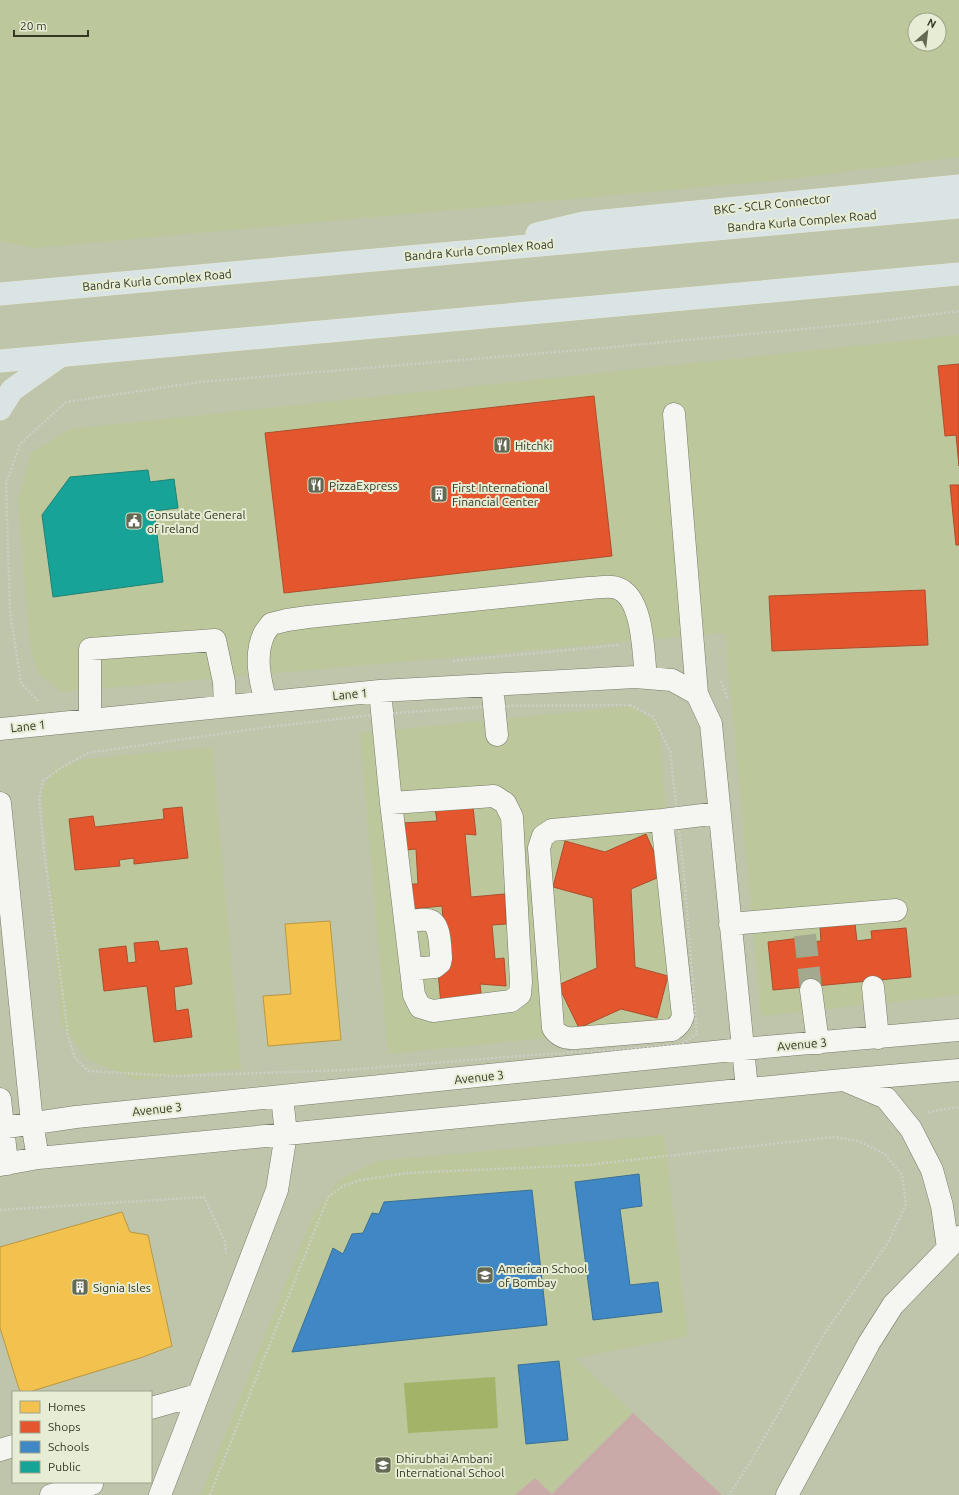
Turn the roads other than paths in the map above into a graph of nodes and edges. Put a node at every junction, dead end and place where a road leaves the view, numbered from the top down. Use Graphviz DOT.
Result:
graph roads {
  1 [pos="959,186"];
  2 [pos="959,207"];
  3 [pos="465,252"];
  4 [pos="959,274"];
  5 [pos="0,294"];
  6 [pos="61,355"];
  7 [pos="0,361"];
  8 [pos="0,409"];
  9 [pos="674,414"];
  10 [pos="646,678"];
  11 [pos="380,691"];
  12 [pos="697,694"];
  13 [pos="493,696"];
  14 [pos="266,702"];
  15 [pos="226,706"];
  16 [pos="90,720"];
  17 [pos="0,729"];
  18 [pos="496,735"];
  19 [pos="0,803"];
  20 [pos="391,803"];
  21 [pos="720,813"];
  22 [pos="670,819"];
  23 [pos="896,910"];
  24 [pos="405,921"];
  25 [pos="730,924"];
  26 [pos="411,969"];
  27 [pos="873,987"];
  28 [pos="811,990"];
  29 [pos="959,1030"];
  30 [pos="878,1038"];
  31 [pos="818,1043"];
  32 [pos="743,1049"];
  33 [pos="578,1053"];
  34 [pos="959,1070"];
  35 [pos="843,1080"];
  36 [pos="747,1089"];
  37 [pos="282,1097"];
  38 [pos="0,1100"];
  39 [pos="32,1123"];
  40 [pos="1,1128"];
  41 [pos="286,1134"];
  42 [pos="38,1158"];
  43 [pos="4,1164"];
  44 [pos="953,1243"];
  45 [pos="198,1395"];
  46 [pos="152,1408"];
  47 [pos="12,1446"];
  48 [pos="0,1450"];
  49 [pos="90,1487"];
  50 [pos="51,1495"];
  51 [pos="160,1495"];
  52 [pos="787,1495"];
  1 -- 3 [label="main road, BKC - SCLR Connector"];
  2 -- 3 [label="main road, Bandra Kurla Complex Road"];
  3 -- 5 [label="main road, Bandra Kurla Complex Road"];
  4 -- 6 [label="main road"];
  6 -- 7 [label="main road"];
  6 -- 8 [label="main road"];
  9 -- 12 [label="street"];
  10 -- 12 [label="street, Lane 1"];
  10 -- 13 [label="street, Lane 1"];
  10 -- 14 [label="street"];
  11 -- 13 [label="street, Lane 1"];
  11 -- 14 [label="street, Lane 1"];
  11 -- 20 [label="street"];
  12 -- 21 [label="street"];
  13 -- 18 [label="street"];
  14 -- 15 [label="street, Lane 1"];
  15 -- 16 [label="street, Lane 1"];
  15 -- 16 [label="street"];
  16 -- 17 [label="street, Lane 1"];
  19 -- 39 [label="street"];
  20 -- 24 [label="street"];
  20 -- 26 [label="street"];
  21 -- 22 [label="street"];
  21 -- 25 [label="street"];
  22 -- 33 [label="street"];
  22 -- 33 [label="street"];
  23 -- 25 [label="street"];
  24 -- 26 [label="street"];
  24 -- 26 [label="street"];
  25 -- 32 [label="street"];
  27 -- 30 [label="street"];
  28 -- 31 [label="street"];
  29 -- 30 [label="street, Avenue 3"];
  30 -- 31 [label="street, Avenue 3"];
  31 -- 32 [label="street, Avenue 3"];
  32 -- 33 [label="street, Avenue 3"];
  32 -- 36 [label="street"];
  33 -- 37 [label="street, Avenue 3"];
  34 -- 35 [label="street"];
  35 -- 36 [label="street"];
  35 -- 44 [label="street"];
  36 -- 41 [label="street"];
  37 -- 39 [label="street, Avenue 3"];
  37 -- 41 [label="street"];
  38 -- 40 [label="street"];
  39 -- 40 [label="street, Avenue 3"];
  39 -- 42 [label="street"];
  40 -- 43 [label="street"];
  41 -- 42 [label="street"];
  41 -- 45 [label="street"];
  42 -- 43 [label="street"];
  44 -- 52 [label="street"];
  45 -- 46 [label="street"];
  45 -- 51 [label="street"];
  47 -- 48 [label="street"];
  49 -- 50 [label="street"];
}
